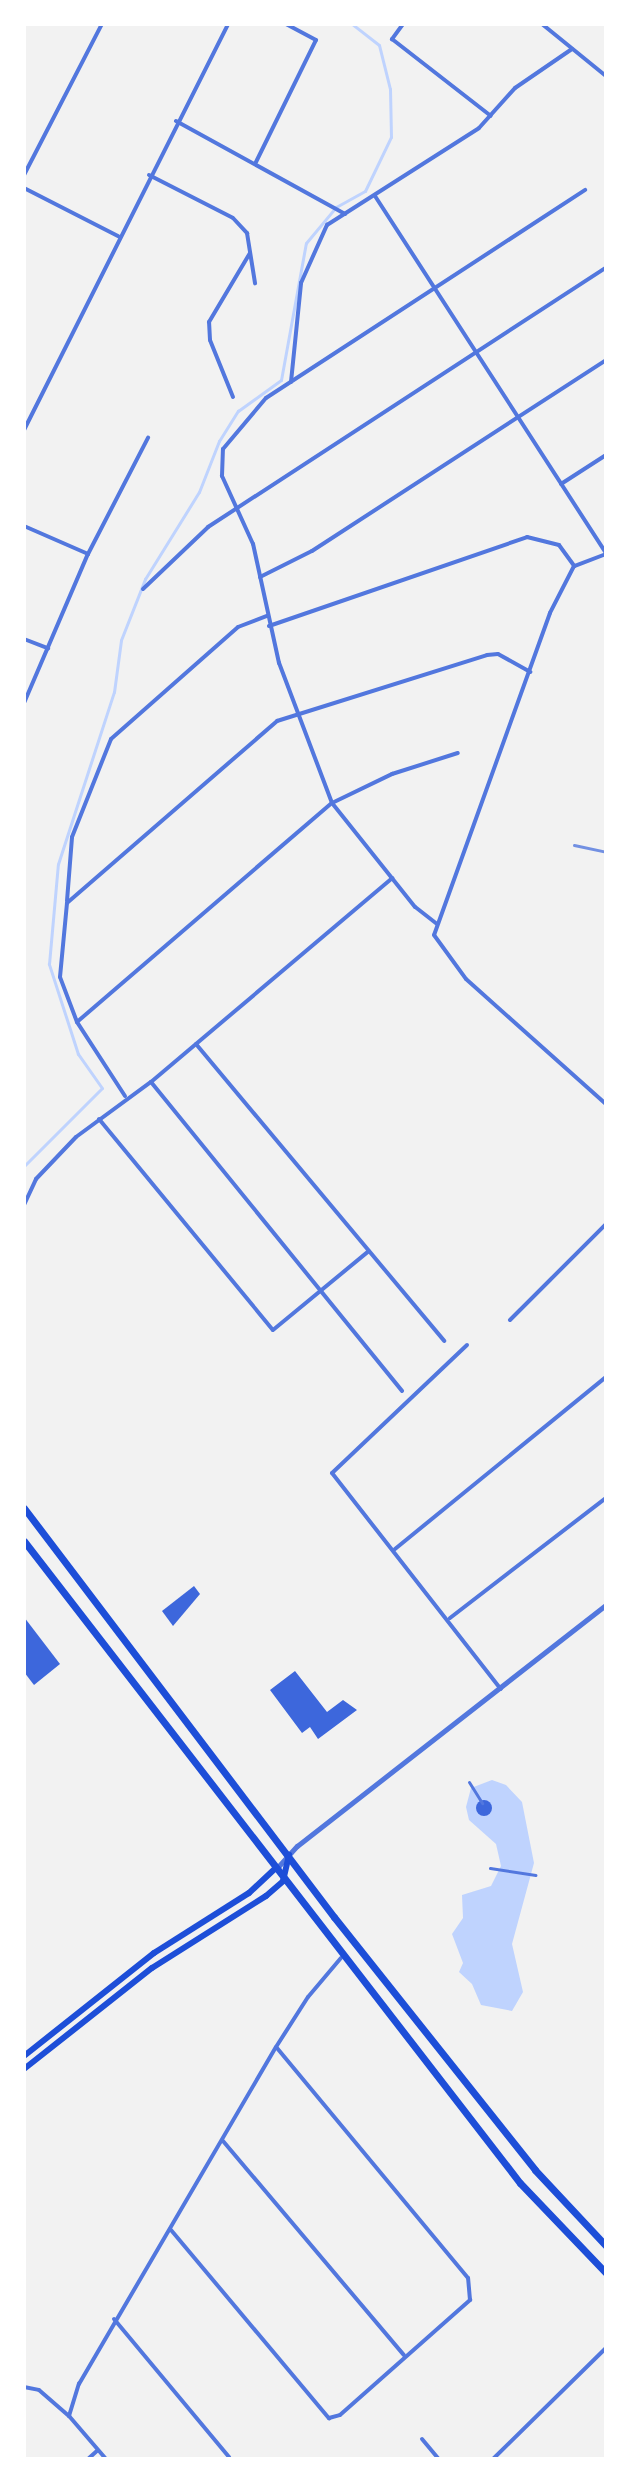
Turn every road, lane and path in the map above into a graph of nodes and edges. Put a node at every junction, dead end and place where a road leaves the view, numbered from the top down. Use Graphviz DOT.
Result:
graph roads {
  1 [pos="102,24"];
  2 [pos="228,24"];
  3 [pos="286,24"];
  4 [pos="403,24"];
  5 [pos="542,24"];
  6 [pos="572,49"];
  7 [pos="606,76"];
  8 [pos="491,116"];
  9 [pos="176,121"];
  10 [pos="255,163"];
  11 [pos="24,175"];
  12 [pos="149,175"];
  13 [pos="24,188"];
  14 [pos="585,190"];
  15 [pos="374,195"];
  16 [pos="345,214"];
  17 [pos="118,236"];
  18 [pos="252,251"];
  19 [pos="606,268"];
  20 [pos="255,283"];
  21 [pos="434,288"];
  22 [pos="478,354"];
  23 [pos="606,360"];
  24 [pos="291,382"];
  25 [pos="233,397"];
  26 [pos="519,416"];
  27 [pos="24,430"];
  28 [pos="148,438"];
  29 [pos="606,455"];
  30 [pos="561,484"];
  31 [pos="238,508"];
  32 [pos="24,526"];
  33 [pos="88,554"];
  34 [pos="606,554"];
  35 [pos="574,566"];
  36 [pos="260,577"];
  37 [pos="143,589"];
  38 [pos="267,616"];
  39 [pos="269,626"];
  40 [pos="24,639"];
  41 [pos="48,648"];
  42 [pos="530,672"];
  43 [pos="24,703"];
  44 [pos="298,714"];
  45 [pos="458,753"];
  46 [pos="332,803"];
  47 [pos="392,878"];
  48 [pos="67,903"];
  49 [pos="437,924"];
  50 [pos="77,1022"];
  51 [pos="196,1044"];
  52 [pos="151,1082"];
  53 [pos="125,1096"];
  54 [pos="606,1104"];
  55 [pos="99,1119"];
  56 [pos="24,1205"];
  57 [pos="606,1224"];
  58 [pos="369,1251"];
  59 [pos="320,1292"];
  60 [pos="510,1320"];
  61 [pos="444,1341"];
  62 [pos="467,1345"];
  63 [pos="606,1377"];
  64 [pos="402,1391"];
  65 [pos="606,1498"];
  66 [pos="24,1508"];
  67 [pos="24,1541"];
  68 [pos="395,1549"];
  69 [pos="606,1605"];
  70 [pos="100,1609"];
  71 [pos="450,1618"];
  72 [pos="85,1621"];
  73 [pos="501,1689"];
  74 [pos="469,1782"];
  75 [pos="482,1803"];
  76 [pos="289,1855"];
  77 [pos="490,1868"];
  78 [pos="274,1870"];
  79 [pos="535,1875"];
  80 [pos="283,1881"];
  81 [pos="341,1958"];
  82 [pos="276,2047"];
  83 [pos="24,2056"];
  84 [pos="24,2069"];
  85 [pos="223,2141"];
  86 [pos="171,2230"];
  87 [pos="606,2246"];
  88 [pos="606,2273"];
  89 [pos="114,2319"];
  90 [pos="606,2348"];
  91 [pos="404,2355"];
  92 [pos="24,2387"];
  93 [pos="69,2416"];
  94 [pos="422,2439"];
  95 [pos="98,2450"];
  96 [pos="229,2457"];
  97 [pos="88,2459"];
  98 [pos="106,2459"];
  99 [pos="439,2459"];
  100 [pos="493,2459"];
  1 -- 11 [label="street"];
  2 -- 9 [label="street"];
  3 -- 10 [label="street"];
  4 -- 8 [label="street"];
  5 -- 6 [label="street"];
  6 -- 7 [label="street"];
  6 -- 8 [label="street"];
  8 -- 15 [label="street"];
  9 -- 10 [label="street"];
  9 -- 12 [label="street"];
  10 -- 16 [label="street"];
  12 -- 17 [label="street"];
  12 -- 18 [label="street"];
  13 -- 17 [label="street"];
  14 -- 21 [label="street"];
  15 -- 16 [label="street"];
  15 -- 21 [label="street"];
  16 -- 24 [label="street"];
  17 -- 27 [label="street"];
  18 -- 20 [label="street"];
  18 -- 25 [label="street"];
  19 -- 22 [label="street"];
  21 -- 22 [label="street"];
  21 -- 24 [label="street"];
  22 -- 26 [label="street"];
  22 -- 31 [label="street"];
  23 -- 26 [label="street"];
  24 -- 31 [label="street"];
  26 -- 30 [label="street"];
  26 -- 36 [label="street"];
  28 -- 33 [label="street"];
  29 -- 30 [label="street"];
  30 -- 34 [label="street"];
  31 -- 36 [label="street"];
  31 -- 37 [label="street"];
  32 -- 33 [label="street"];
  33 -- 41 [label="street"];
  34 -- 35 [label="street"];
  35 -- 39 [label="street"];
  35 -- 42 [label="street"];
  36 -- 38 [label="street"];
  38 -- 39 [label="street"];
  38 -- 48 [label="street"];
  39 -- 44 [label="street"];
  40 -- 41 [label="street"];
  41 -- 43 [label="street"];
  42 -- 44 [label="street"];
  42 -- 49 [label="street"];
  44 -- 46 [label="street"];
  44 -- 48 [label="street"];
  45 -- 46 [label="street"];
  46 -- 47 [label="street"];
  46 -- 50 [label="street"];
  47 -- 49 [label="street"];
  47 -- 51 [label="street"];
  48 -- 50 [label="street"];
  49 -- 54 [label="street"];
  50 -- 53 [label="street"];
  51 -- 52 [label="street"];
  51 -- 58 [label="street"];
  52 -- 53 [label="street"];
  52 -- 59 [label="street"];
  53 -- 55 [label="street"];
  55 -- 56 [label="street"];
  55 -- 59 [label="street"];
  57 -- 60 [label="street"];
  58 -- 59 [label="street"];
  58 -- 61 [label="street"];
  59 -- 64 [label="street"];
  62 -- 68 [label="street"];
  63 -- 68 [label="street"];
  65 -- 71 [label="street"];
  66 -- 70 [label="main road"];
  67 -- 72 [label="main road"];
  68 -- 71 [label="street"];
  69 -- 73 [label="street"];
  70 -- 72 [label="main road"];
  70 -- 76 [label="main road"];
  71 -- 73 [label="street"];
  72 -- 78 [label="main road"];
  73 -- 76 [label="street"];
  74 -- 75 [label="street"];
  76 -- 78 [label="street"];
  76 -- 80 [label="main road"];
  76 -- 87 [label="main road"];
  77 -- 79 [label="street"];
  78 -- 80 [label="main road"];
  78 -- 83 [label="main road"];
  80 -- 81 [label="main road"];
  80 -- 84 [label="main road"];
  81 -- 82 [label="street"];
  81 -- 88 [label="main road"];
  82 -- 85 [label="street"];
  82 -- 91 [label="street"];
  85 -- 86 [label="street"];
  85 -- 91 [label="street"];
  86 -- 89 [label="street"];
  86 -- 91 [label="street"];
  89 -- 93 [label="street"];
  89 -- 96 [label="street"];
  90 -- 100 [label="street"];
  92 -- 93 [label="street"];
  93 -- 95 [label="street"];
  94 -- 99 [label="street"];
  95 -- 97 [label="street"];
  95 -- 98 [label="street"];
}
